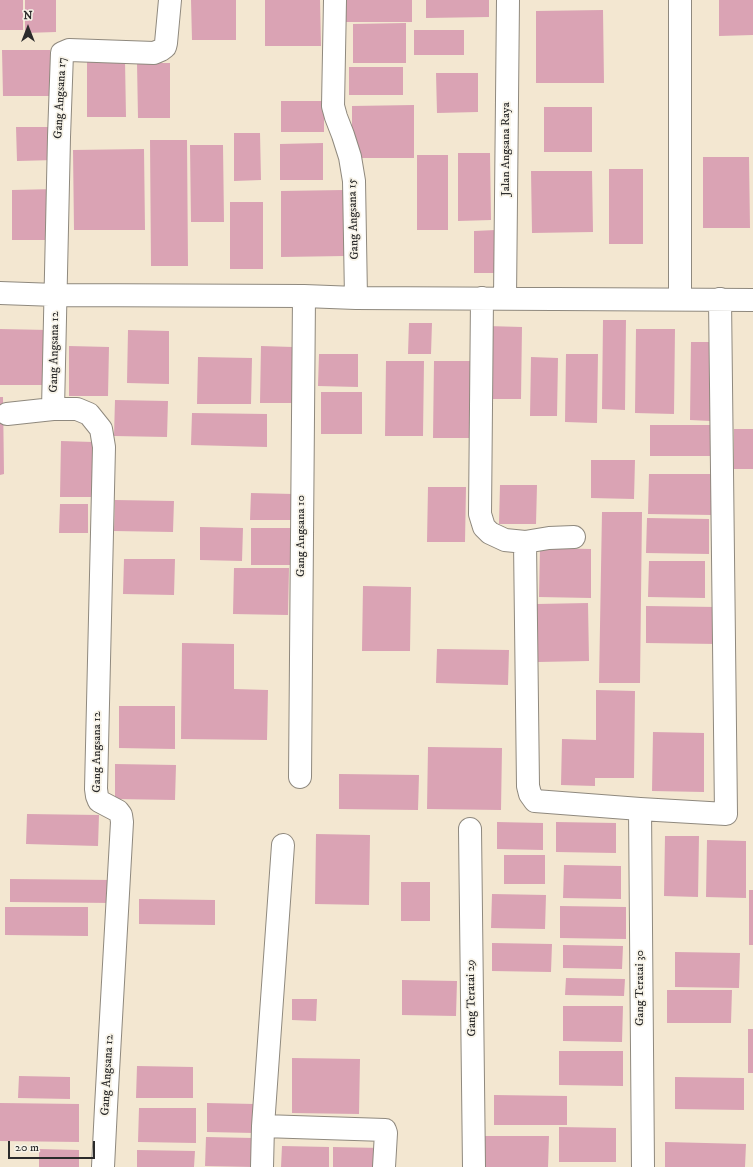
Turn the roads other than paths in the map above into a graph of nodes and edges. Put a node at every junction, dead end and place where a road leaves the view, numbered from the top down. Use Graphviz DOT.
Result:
graph roads {
  1 [pos="170,0"];
  2 [pos="335,0"];
  3 [pos="508,0"];
  4 [pos="680,0"];
  5 [pos="0,293"];
  6 [pos="56,295"];
  7 [pos="304,296"];
  8 [pos="356,298"];
  9 [pos="482,298"];
  10 [pos="506,298"];
  11 [pos="680,299"];
  12 [pos="720,299"];
  13 [pos="753,300"];
  14 [pos="53,409"];
  15 [pos="7,414"];
  16 [pos="574,537"];
  17 [pos="525,542"];
  18 [pos="300,777"];
  19 [pos="640,809"];
  20 [pos="470,829"];
  21 [pos="283,846"];
  22 [pos="263,1126"];
  23 [pos="103,1167"];
  24 [pos="262,1167"];
  25 [pos="384,1167"];
  26 [pos="474,1167"];
  27 [pos="643,1167"];
  1 -- 6 [label="street, Gang Angsana 17"];
  2 -- 8 [label="street, Gang Angsana 15"];
  3 -- 10 [label="street, Jalan Angsana Raya"];
  4 -- 11 [label="street"];
  5 -- 6 [label="street"];
  6 -- 7 [label="street"];
  6 -- 14 [label="street, Gang Angsana 12"];
  7 -- 8 [label="street"];
  7 -- 18 [label="street, Gang Angsana 10"];
  8 -- 9 [label="street"];
  9 -- 10 [label="street"];
  9 -- 17 [label="street"];
  10 -- 11 [label="street"];
  11 -- 12 [label="street"];
  12 -- 13 [label="street"];
  12 -- 19 [label="street"];
  14 -- 15 [label="street, Gang Angsana 12"];
  14 -- 23 [label="street, Gang Angsana 12"];
  16 -- 17 [label="street"];
  17 -- 19 [label="street"];
  19 -- 27 [label="street, Gang Teratai 30"];
  20 -- 26 [label="street, Gang Teratai 29"];
  21 -- 22 [label="street"];
  22 -- 24 [label="street"];
  22 -- 25 [label="street"];
}
